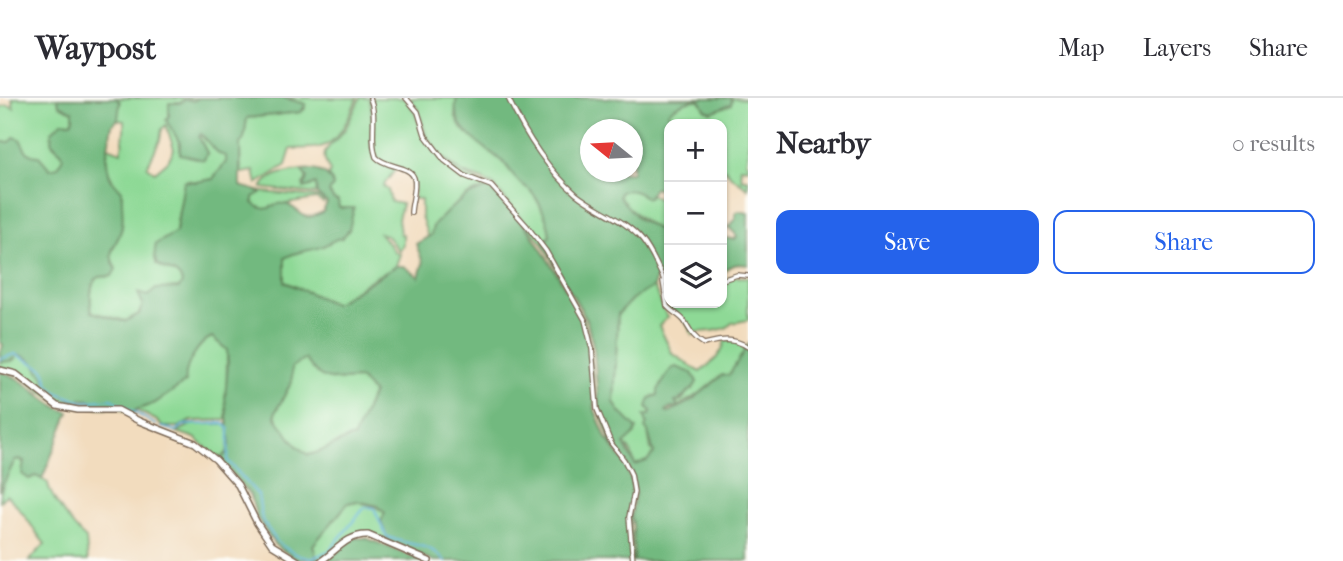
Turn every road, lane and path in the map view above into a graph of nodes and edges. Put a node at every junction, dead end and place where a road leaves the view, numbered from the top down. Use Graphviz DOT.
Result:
graph roads {
  1 [pos="370,98"];
  2 [pos="406,98"];
  3 [pos="508,98"];
  4 [pos="411,213"];
  5 [pos="748,276"];
  6 [pos="727,278"];
  7 [pos="663,279"];
  8 [pos="748,348"];
  9 [pos="0,370"];
  10 [pos="298,561"];
  11 [pos="321,561"];
  12 [pos="429,561"];
  13 [pos="633,561"];
  1 -- 4 [label="street"];
  2 -- 13 [label="street"];
  3 -- 7 [label="street"];
  5 -- 6 [label="street"];
  7 -- 8 [label="street"];
  9 -- 10 [label="street"];
  11 -- 12 [label="street"];
}
